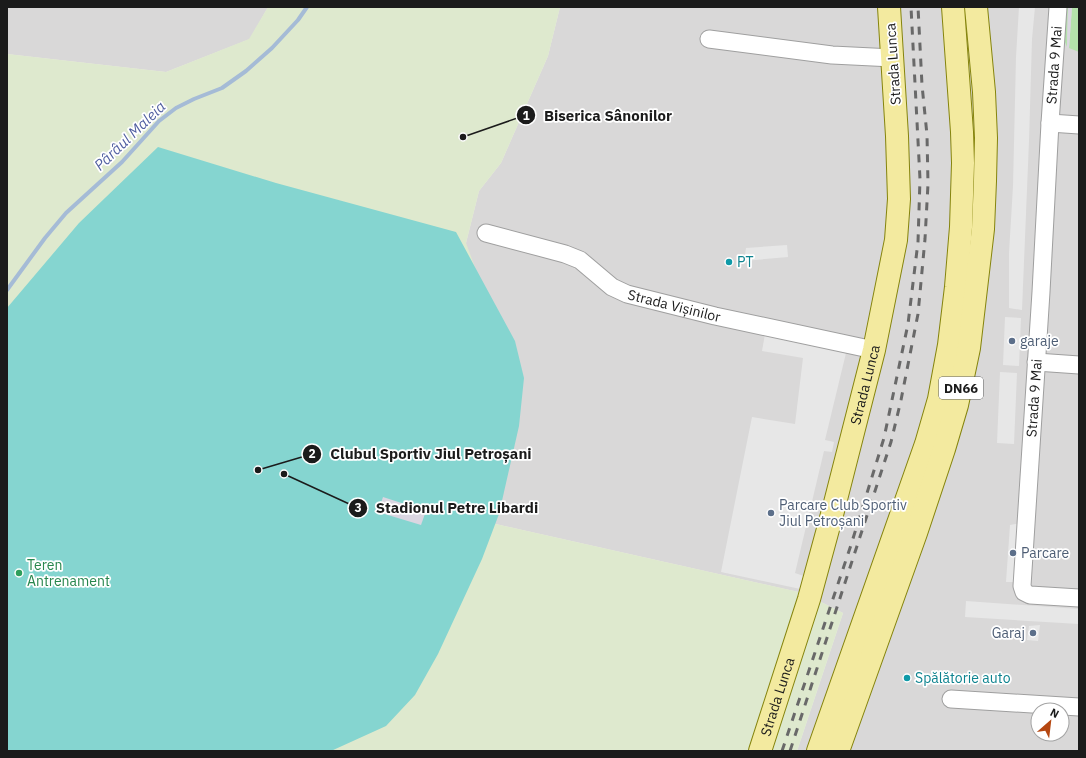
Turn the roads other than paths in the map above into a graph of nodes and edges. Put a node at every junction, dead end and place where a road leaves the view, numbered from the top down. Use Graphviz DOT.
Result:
graph roads {
  1 [pos="890,7"];
  2 [pos="953,7"];
  3 [pos="976,7"];
  4 [pos="1058,7"];
  5 [pos="709,39"];
  6 [pos="893,58"];
  7 [pos="1050,123"];
  8 [pos="1079,125"];
  9 [pos="486,233"];
  10 [pos="874,350"];
  11 [pos="1036,362"];
  12 [pos="1079,365"];
  13 [pos="1079,598"];
  14 [pos="951,699"];
  15 [pos="1079,707"];
  16 [pos="760,751"];
  17 [pos="818,751"];
  18 [pos="838,751"];
  1 -- 6 [label="main road, Strada Lunca"];
  2 -- 17 [label="main road, DN66"];
  3 -- 18 [label="main road, DN66"];
  4 -- 7 [label="street, Strada 9 Mai"];
  5 -- 6 [label="street"];
  6 -- 10 [label="main road, Strada Lunca"];
  7 -- 8 [label="street, Strada 9 Mai"];
  7 -- 11 [label="street, Strada 9 Mai"];
  9 -- 10 [label="street, Strada Vișinilor"];
  10 -- 16 [label="main road, Strada Lunca"];
  11 -- 12 [label="street"];
  11 -- 13 [label="street, Strada 9 Mai"];
  14 -- 15 [label="street"];
}
